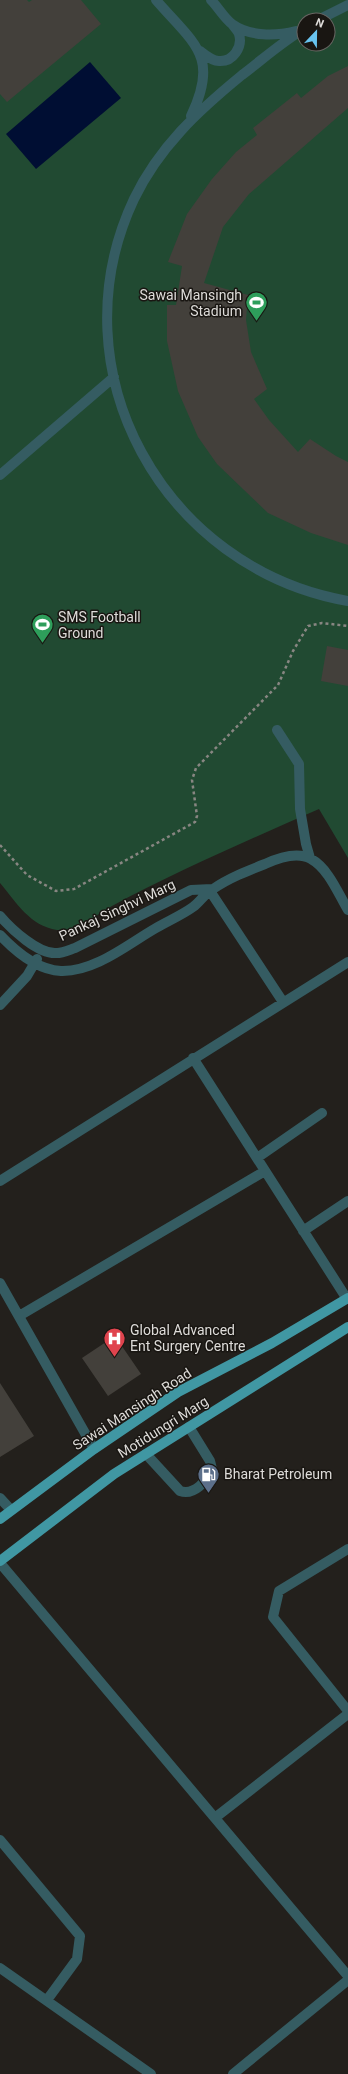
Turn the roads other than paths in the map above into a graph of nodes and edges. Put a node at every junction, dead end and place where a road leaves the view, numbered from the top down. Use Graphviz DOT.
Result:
graph roads {
  1 [pos="156,0"];
  2 [pos="212,0"];
  3 [pos="348,5"];
  4 [pos="334,12"];
  5 [pos="232,24"];
  6 [pos="296,31"];
  7 [pos="296,34"];
  8 [pos="200,51"];
  9 [pos="187,124"];
  10 [pos="114,377"];
  11 [pos="0,475"];
  12 [pos="348,601"];
  13 [pos="277,730"];
  14 [pos="310,858"];
  15 [pos="212,889"];
  16 [pos="348,910"];
  17 [pos="0,916"];
  18 [pos="0,935"];
  19 [pos="41,950"];
  20 [pos="348,962"];
  21 [pos="34,964"];
  22 [pos="283,1002"];
  23 [pos="0,1005"];
  24 [pos="193,1058"];
  25 [pos="322,1113"];
  26 [pos="257,1158"];
  27 [pos="265,1171"];
  28 [pos="0,1181"];
  29 [pos="348,1201"];
  30 [pos="304,1231"];
  31 [pos="0,1282"];
  32 [pos="347,1298"];
  33 [pos="19,1316"];
  34 [pos="348,1327"];
  35 [pos="189,1427"];
  36 [pos="94,1449"];
  37 [pos="146,1454"];
  38 [pos="0,1498"];
  39 [pos="11,1510"];
  40 [pos="0,1518"];
  41 [pos="348,1549"];
  42 [pos="0,1562"];
  43 [pos="348,1711"];
  44 [pos="348,1714"];
  45 [pos="216,1817"];
  46 [pos="0,1840"];
  47 [pos="0,1968"];
  48 [pos="348,1976"];
  49 [pos="348,1980"];
  50 [pos="47,2000"];
  51 [pos="151,2074"];
  52 [pos="233,2074"];
  1 -- 8 [label="street"];
  2 -- 5 [label="street"];
  3 -- 4 [label="street"];
  5 -- 6 [label="street"];
  5 -- 8 [label="street"];
  7 -- 9 [label="street"];
  8 -- 9 [label="street"];
  9 -- 10 [label="street"];
  10 -- 11 [label="street"];
  10 -- 12 [label="street"];
  13 -- 14 [label="street"];
  14 -- 15 [label="street, Pankaj Singhvi Marg"];
  14 -- 16 [label="street"];
  15 -- 19 [label="street, Pankaj Singhvi Marg"];
  15 -- 21 [label="street, Pankaj Singhvi Marg"];
  15 -- 22 [label="street"];
  17 -- 19 [label="street"];
  18 -- 21 [label="street, Pankaj Singhvi Marg"];
  19 -- 21 [label="street"];
  20 -- 22 [label="street"];
  21 -- 23 [label="street"];
  22 -- 24 [label="street"];
  24 -- 26 [label="street"];
  24 -- 28 [label="street"];
  25 -- 26 [label="street"];
  26 -- 27 [label="street"];
  27 -- 30 [label="street"];
  27 -- 33 [label="street"];
  29 -- 30 [label="street"];
  30 -- 32 [label="street"];
  31 -- 33 [label="street"];
  32 -- 36 [label="main road, Sawai Mansingh Road"];
  33 -- 36 [label="street"];
  34 -- 35 [label="main road, Motidungri Marg"];
  35 -- 37 [label="main road, Motidungri Marg"];
  35 -- 37 [label="street"];
  36 -- 39 [label="main road, Sawai Mansingh Road"];
  37 -- 42 [label="main road, Motidungri Marg"];
  38 -- 39 [label="street"];
  39 -- 40 [label="main road, Sawai Mansingh Road"];
  41 -- 43 [label="street"];
  42 -- 45 [label="street"];
  44 -- 45 [label="street"];
  45 -- 48 [label="street"];
  46 -- 50 [label="street"];
  47 -- 50 [label="street"];
  49 -- 52 [label="street"];
  50 -- 51 [label="street"];
}
